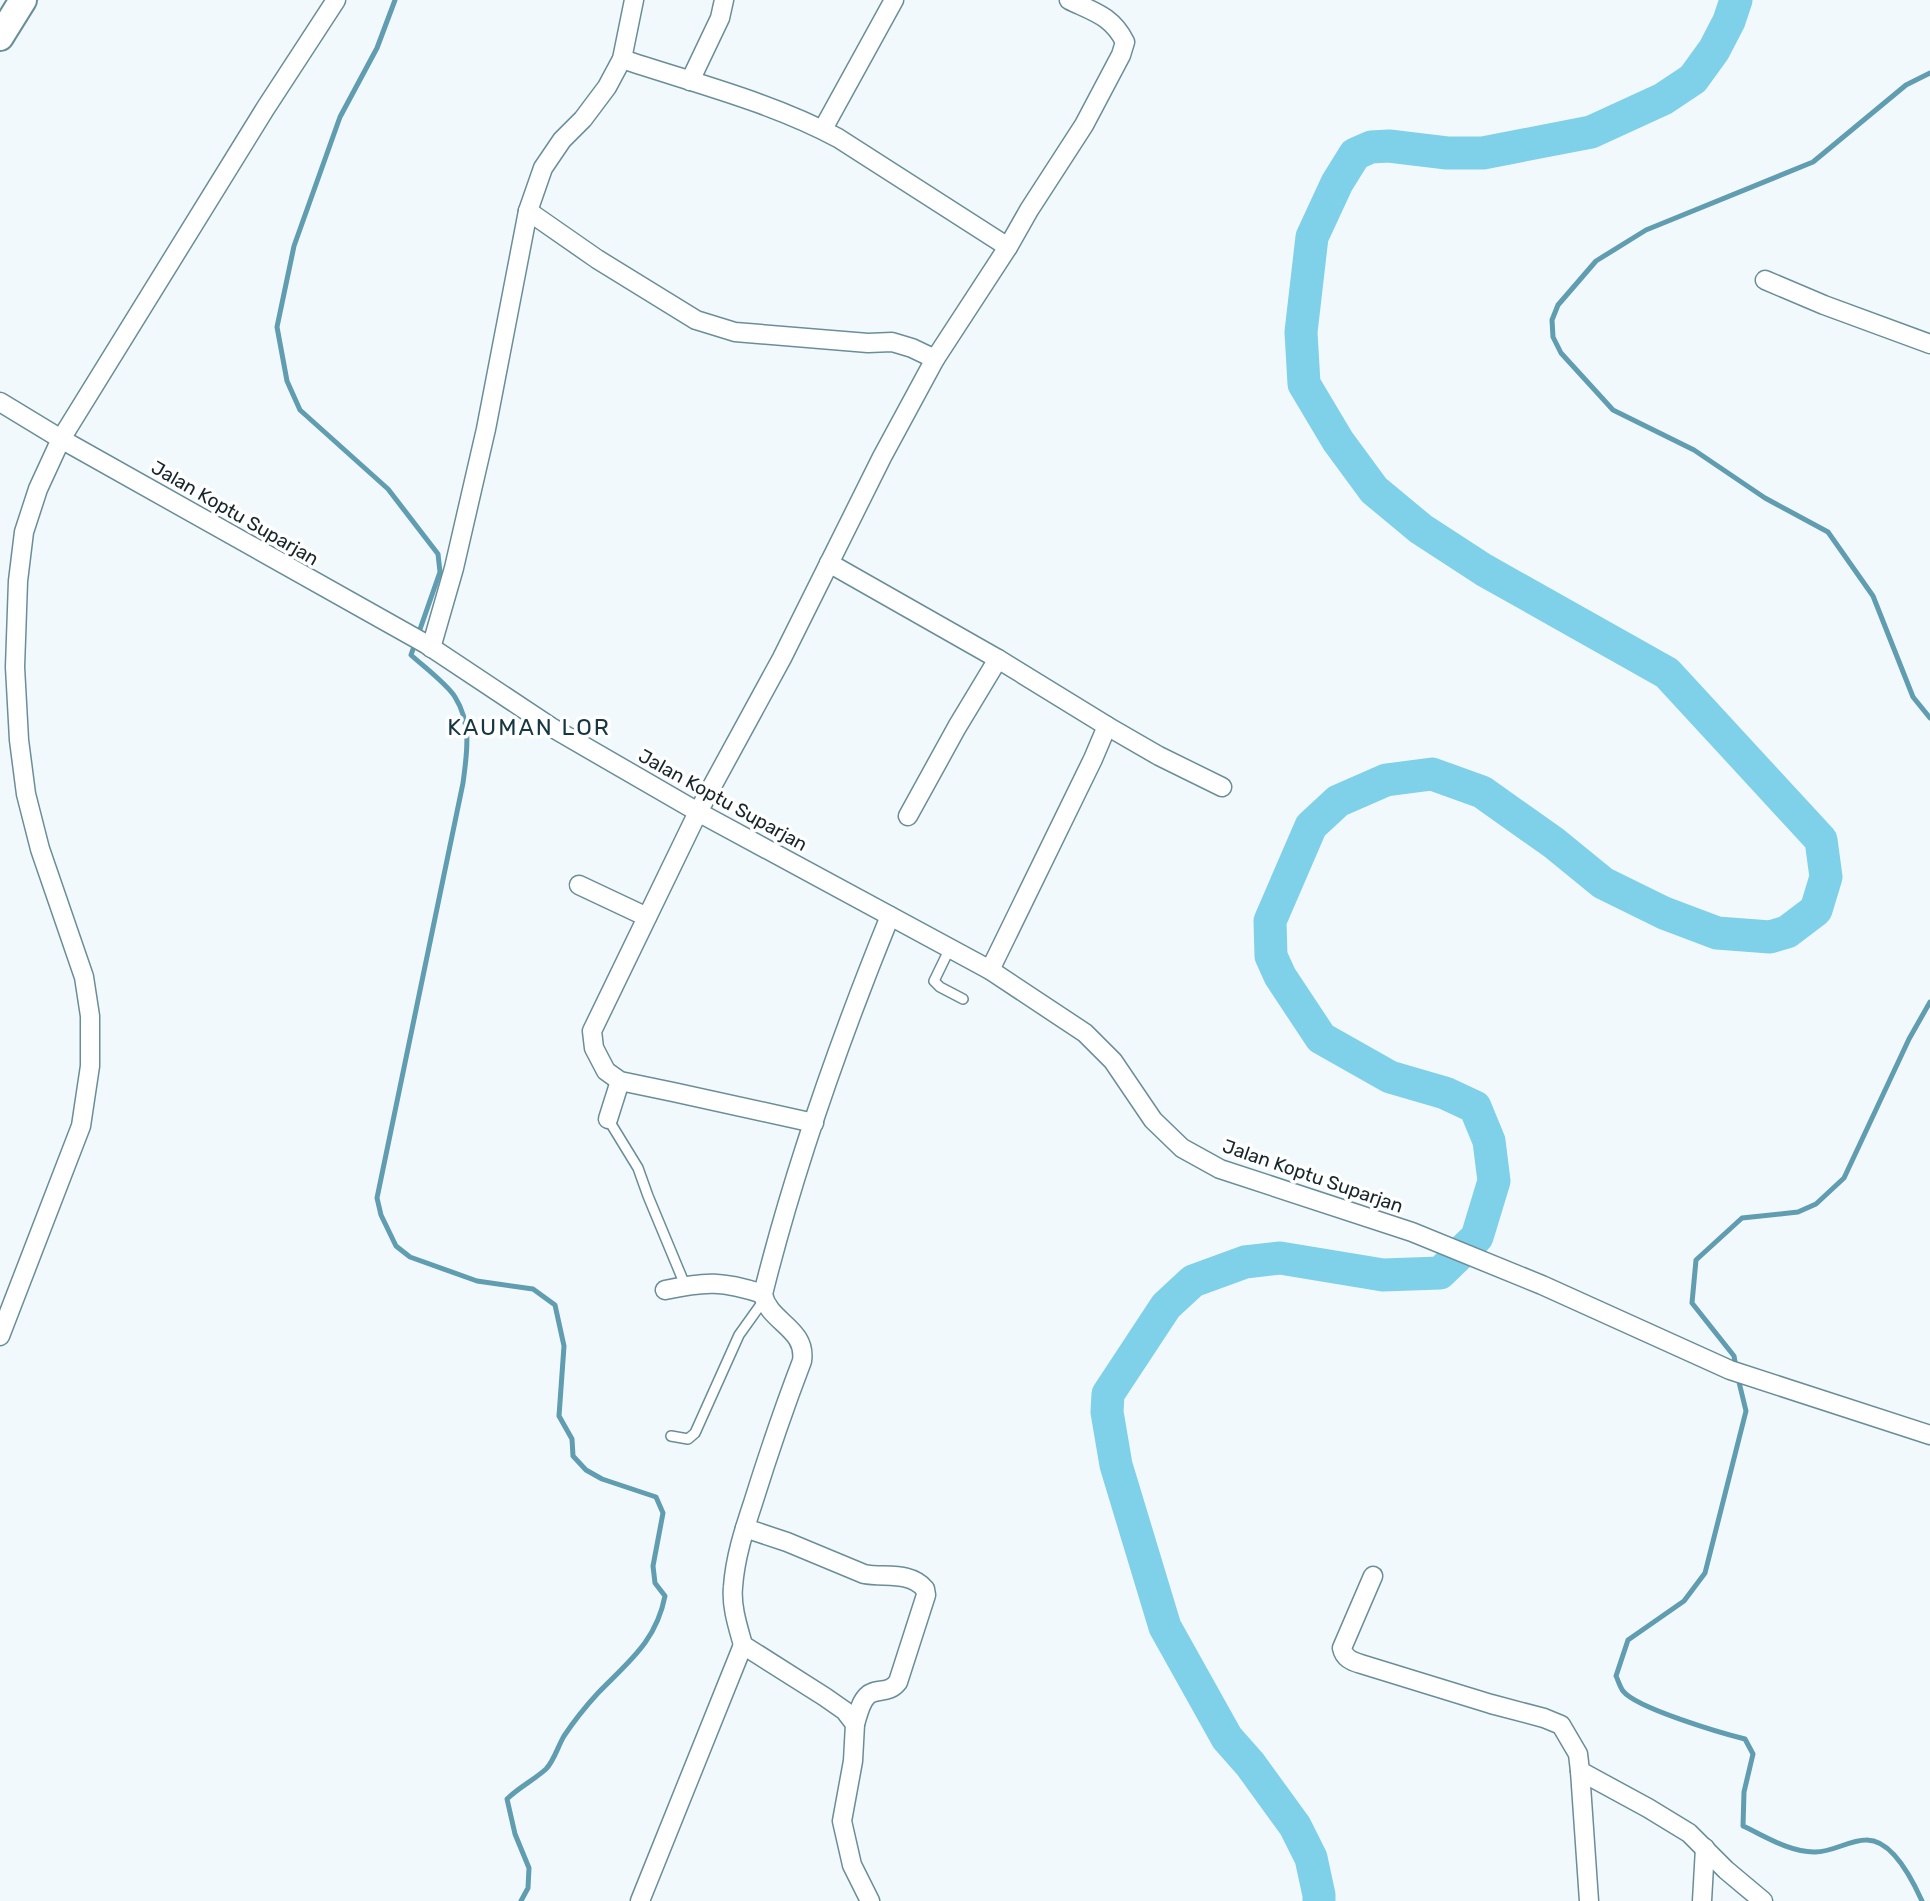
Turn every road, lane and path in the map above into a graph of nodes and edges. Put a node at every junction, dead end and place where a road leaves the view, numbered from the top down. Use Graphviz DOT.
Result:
graph roads {
  1 [pos="23,0"];
  2 [pos="336,0"];
  3 [pos="634,0"];
  4 [pos="724,0"];
  5 [pos="894,0"];
  6 [pos="1069,0"];
  7 [pos="0,37"];
  8 [pos="622,59"];
  9 [pos="690,81"];
  10 [pos="823,130"];
  11 [pos="528,211"];
  12 [pos="1008,247"];
  13 [pos="1765,280"];
  14 [pos="1930,344"];
  15 [pos="935,359"];
  16 [pos="0,402"];
  17 [pos="61,439"];
  18 [pos="829,563"];
  19 [pos="428,646"];
  20 [pos="998,659"];
  21 [pos="1107,726"];
  22 [pos="1222,787"];
  23 [pos="698,812"];
  24 [pos="908,816"];
  25 [pos="579,885"];
  26 [pos="890,916"];
  27 [pos="647,917"];
  28 [pos="949,950"];
  29 [pos="990,970"];
  30 [pos="963,999"];
  31 [pos="620,1081"];
  32 [pos="608,1119"];
  33 [pos="814,1124"];
  34 [pos="685,1285"];
  35 [pos="665,1290"];
  36 [pos="764,1297"];
  37 [pos="0,1336"];
  38 [pos="1930,1435"];
  39 [pos="671,1436"];
  40 [pos="745,1528"];
  41 [pos="1373,1576"];
  42 [pos="743,1645"];
  43 [pos="855,1724"];
  44 [pos="1580,1771"];
  45 [pos="1705,1848"];
  46 [pos="640,1901"];
  47 [pos="870,1901"];
  48 [pos="1589,1901"];
  49 [pos="1702,1901"];
  50 [pos="1763,1901"];
  1 -- 7 [label="main road"];
  2 -- 17 [label="street"];
  3 -- 8 [label="street"];
  4 -- 9 [label="street"];
  5 -- 10 [label="street"];
  6 -- 12 [label="street"];
  8 -- 9 [label="street"];
  8 -- 11 [label="street"];
  9 -- 10 [label="street"];
  10 -- 12 [label="street"];
  11 -- 15 [label="street"];
  11 -- 19 [label="street"];
  12 -- 15 [label="street"];
  13 -- 14 [label="street"];
  15 -- 18 [label="street"];
  16 -- 17 [label="street, Jalan Koptu Suparjan"];
  17 -- 19 [label="street, Jalan Koptu Suparjan"];
  17 -- 37 [label="street"];
  18 -- 20 [label="street"];
  18 -- 23 [label="street"];
  19 -- 23 [label="street, Jalan Koptu Suparjan"];
  20 -- 21 [label="street"];
  20 -- 24 [label="street"];
  21 -- 22 [label="street"];
  21 -- 29 [label="street"];
  23 -- 26 [label="street, Jalan Koptu Suparjan"];
  23 -- 27 [label="street"];
  25 -- 27 [label="street"];
  26 -- 28 [label="street, Jalan Koptu Suparjan"];
  26 -- 33 [label="street"];
  27 -- 31 [label="street"];
  28 -- 29 [label="street, Jalan Koptu Suparjan"];
  28 -- 30 [label="lane"];
  29 -- 38 [label="street, Jalan Koptu Suparjan"];
  31 -- 32 [label="street"];
  31 -- 33 [label="street"];
  32 -- 34 [label="lane"];
  33 -- 36 [label="street"];
  34 -- 35 [label="street"];
  34 -- 36 [label="street"];
  36 -- 39 [label="lane"];
  36 -- 40 [label="street"];
  40 -- 42 [label="street"];
  40 -- 43 [label="street"];
  41 -- 44 [label="street"];
  42 -- 43 [label="street"];
  42 -- 46 [label="street"];
  43 -- 47 [label="street"];
  44 -- 45 [label="street"];
  44 -- 48 [label="street"];
  45 -- 49 [label="street"];
  45 -- 50 [label="street"];
}
